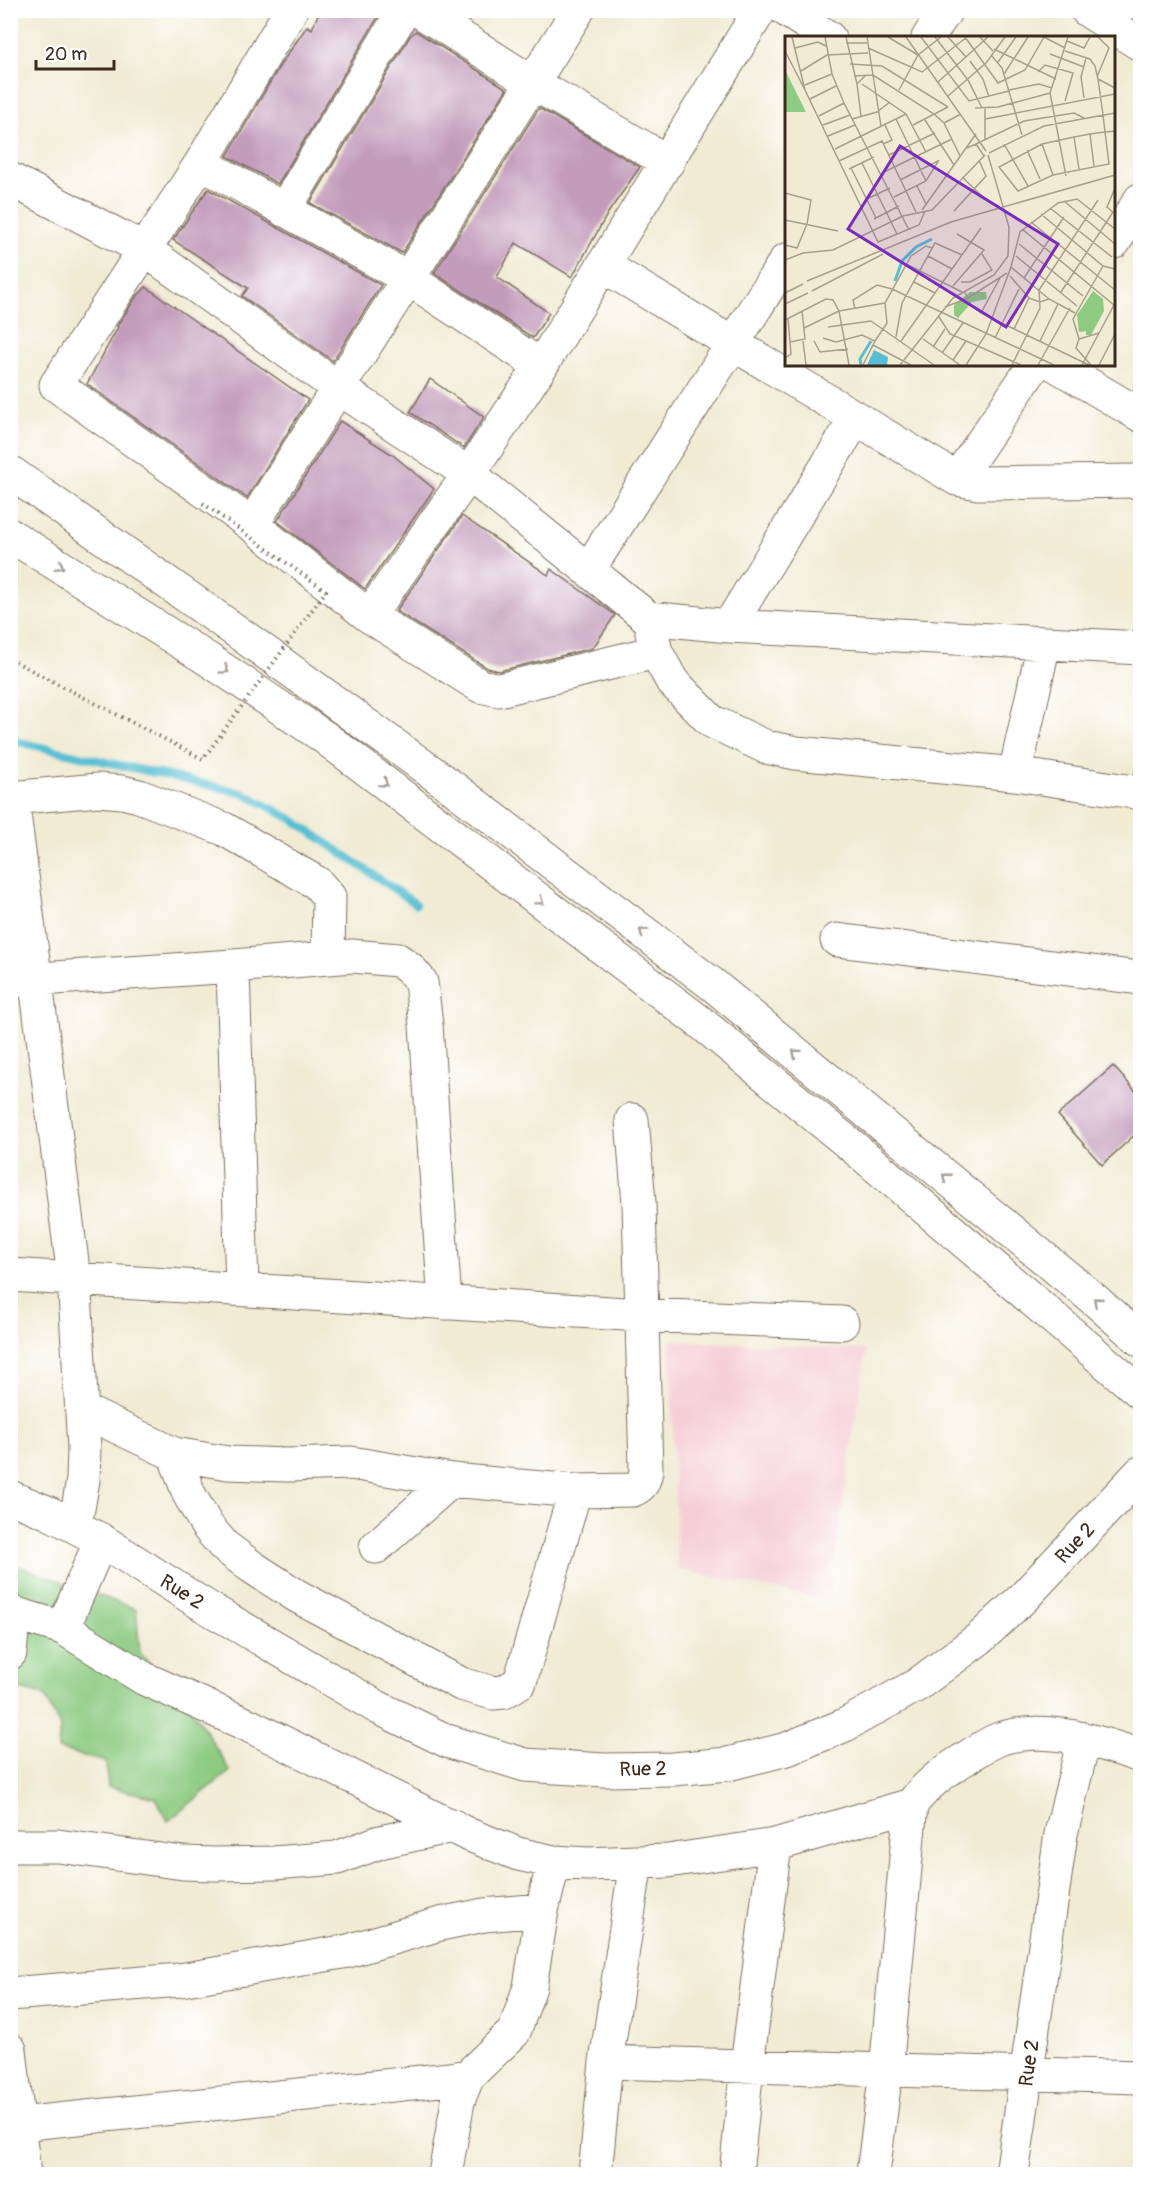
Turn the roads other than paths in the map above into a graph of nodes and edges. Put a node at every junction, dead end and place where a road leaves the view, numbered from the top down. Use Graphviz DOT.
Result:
graph roads {
  1 [pos="291,10"];
  2 [pos="405,10"];
  3 [pos="418,10"];
  4 [pos="578,10"];
  5 [pos="760,10"];
  6 [pos="786,10"];
  7 [pos="946,10"];
  8 [pos="1087,10"];
  9 [pos="826,36"];
  10 [pos="929,36"];
  11 [pos="1140,44"];
  12 [pos="533,83"];
  13 [pos="668,162"];
  14 [pos="201,163"];
  15 [pos="10,179"];
  16 [pos="284,210"];
  17 [pos="144,249"];
  18 [pos="785,262"];
  19 [pos="604,266"];
  20 [pos="409,279"];
  21 [pos="733,343"];
  22 [pos="541,366"];
  23 [pos="1034,366"];
  24 [pos="1057,366"];
  25 [pos="337,387"];
  26 [pos="1140,415"];
  27 [pos="856,418"];
  28 [pos="10,472"];
  29 [pos="469,474"];
  30 [pos="957,479"];
  31 [pos="1140,481"];
  32 [pos="252,525"];
  33 [pos="10,535"];
  34 [pos="589,569"];
  35 [pos="369,616"];
  36 [pos="648,618"];
  37 [pos="729,627"];
  38 [pos="1044,643"];
  39 [pos="1140,648"];
  40 [pos="657,652"];
  41 [pos="1015,774"];
  42 [pos="1140,793"];
  43 [pos="11,798"];
  44 [pos="837,940"];
  45 [pos="328,958"];
  46 [pos="233,966"];
  47 [pos="1140,978"];
  48 [pos="23,980"];
  49 [pos="632,1120"];
  50 [pos="10,1275"];
  51 [pos="74,1277"];
  52 [pos="242,1288"];
  53 [pos="445,1303"];
  54 [pos="641,1315"];
  55 [pos="842,1323"];
  56 [pos="1140,1340"];
  57 [pos="1140,1392"];
  58 [pos="82,1410"];
  59 [pos="174,1454"];
  60 [pos="1140,1473"];
  61 [pos="452,1480"];
  62 [pos="575,1491"];
  63 [pos="10,1497"];
  64 [pos="88,1533"];
  65 [pos="376,1547"];
  66 [pos="13,1613"];
  67 [pos="63,1628"];
  68 [pos="10,1653"];
  69 [pos="1084,1739"];
  70 [pos="1140,1756"];
  71 [pos="911,1805"];
  72 [pos="453,1826"];
  73 [pos="775,1845"];
  74 [pos="10,1846"];
  75 [pos="554,1862"];
  76 [pos="636,1862"];
  77 [pos="542,1910"];
  78 [pos="10,1994"];
  79 [pos="10,2050"];
  80 [pos="606,2062"];
  81 [pos="747,2066"];
  82 [pos="886,2070"];
  83 [pos="1027,2074"];
  84 [pos="468,2076"];
  85 [pos="1140,2077"];
  86 [pos="15,2125"];
  87 [pos="24,2175"];
  88 [pos="445,2175"];
  89 [pos="595,2175"];
  90 [pos="736,2175"];
  91 [pos="873,2175"];
  92 [pos="1012,2175"];
  1 -- 14 [label="main road"];
  2 -- 16 [label="main road"];
  3 -- 12 [label="main road"];
  4 -- 12 [label="main road"];
  5 -- 13 [label="main road"];
  6 -- 9 [label="main road"];
  7 -- 10 [label="main road"];
  8 -- 11 [label="main road"];
  12 -- 13 [label="main road"];
  12 -- 20 [label="main road"];
  13 -- 19 [label="main road"];
  14 -- 16 [label="main road"];
  14 -- 17 [label="main road"];
  15 -- 17 [label="main road"];
  16 -- 20 [label="main road"];
  17 -- 25 [label="main road"];
  17 -- 32 [label="main road"];
  18 -- 21 [label="main road"];
  19 -- 21 [label="main road"];
  19 -- 22 [label="main road"];
  20 -- 22 [label="main road"];
  20 -- 25 [label="main road"];
  21 -- 27 [label="main road"];
  21 -- 34 [label="main road"];
  22 -- 29 [label="main road"];
  23 -- 30 [label="main road"];
  24 -- 26 [label="main road"];
  25 -- 29 [label="main road"];
  25 -- 32 [label="main road"];
  27 -- 30 [label="main road"];
  27 -- 37 [label="main road"];
  56 -- 28 [label="main road, one-way"];
  29 -- 34 [label="main road"];
  29 -- 35 [label="main road"];
  30 -- 31 [label="main road"];
  32 -- 35 [label="main road"];
  33 -- 57 [label="main road, one-way"];
  34 -- 36 [label="main road"];
  35 -- 40 [label="main road"];
  36 -- 37 [label="main road"];
  36 -- 40 [label="main road"];
  37 -- 38 [label="main road"];
  38 -- 39 [label="main road"];
  38 -- 41 [label="main road"];
  40 -- 41 [label="main road"];
  41 -- 42 [label="main road"];
  43 -- 45 [label="main road"];
  43 -- 48 [label="main road"];
  44 -- 47 [label="main road"];
  45 -- 46 [label="main road"];
  45 -- 53 [label="main road"];
  46 -- 48 [label="main road"];
  46 -- 52 [label="main road"];
  48 -- 51 [label="main road"];
  49 -- 54 [label="main road"];
  50 -- 51 [label="main road"];
  51 -- 52 [label="main road"];
  51 -- 58 [label="main road"];
  52 -- 53 [label="main road"];
  53 -- 54 [label="main road"];
  54 -- 55 [label="main road"];
  54 -- 62 [label="main road"];
  58 -- 59 [label="main road"];
  58 -- 64 [label="main road"];
  59 -- 61 [label="main road"];
  59 -- 62 [label="main road"];
  60 -- 64 [label="main road, Rue 2"];
  61 -- 62 [label="main road"];
  61 -- 65 [label="main road"];
  63 -- 64 [label="main road, Rue 2"];
  64 -- 67 [label="main road"];
  66 -- 67 [label="main road"];
  66 -- 68 [label="main road"];
  67 -- 72 [label="main road"];
  69 -- 70 [label="main road"];
  69 -- 71 [label="main road"];
  69 -- 83 [label="main road, Rue 2"];
  71 -- 73 [label="main road"];
  71 -- 82 [label="main road"];
  72 -- 74 [label="main road"];
  72 -- 75 [label="main road"];
  73 -- 76 [label="main road"];
  73 -- 81 [label="main road"];
  75 -- 76 [label="main road"];
  75 -- 77 [label="main road"];
  76 -- 80 [label="main road"];
  77 -- 78 [label="main road"];
  77 -- 84 [label="main road"];
  79 -- 86 [label="main road"];
  80 -- 81 [label="main road"];
  80 -- 89 [label="main road"];
  81 -- 82 [label="main road"];
  81 -- 90 [label="main road"];
  82 -- 83 [label="main road"];
  82 -- 91 [label="main road"];
  83 -- 85 [label="main road"];
  83 -- 92 [label="main road, Rue 2"];
  84 -- 86 [label="main road"];
  84 -- 88 [label="main road"];
  86 -- 87 [label="main road"];
}
